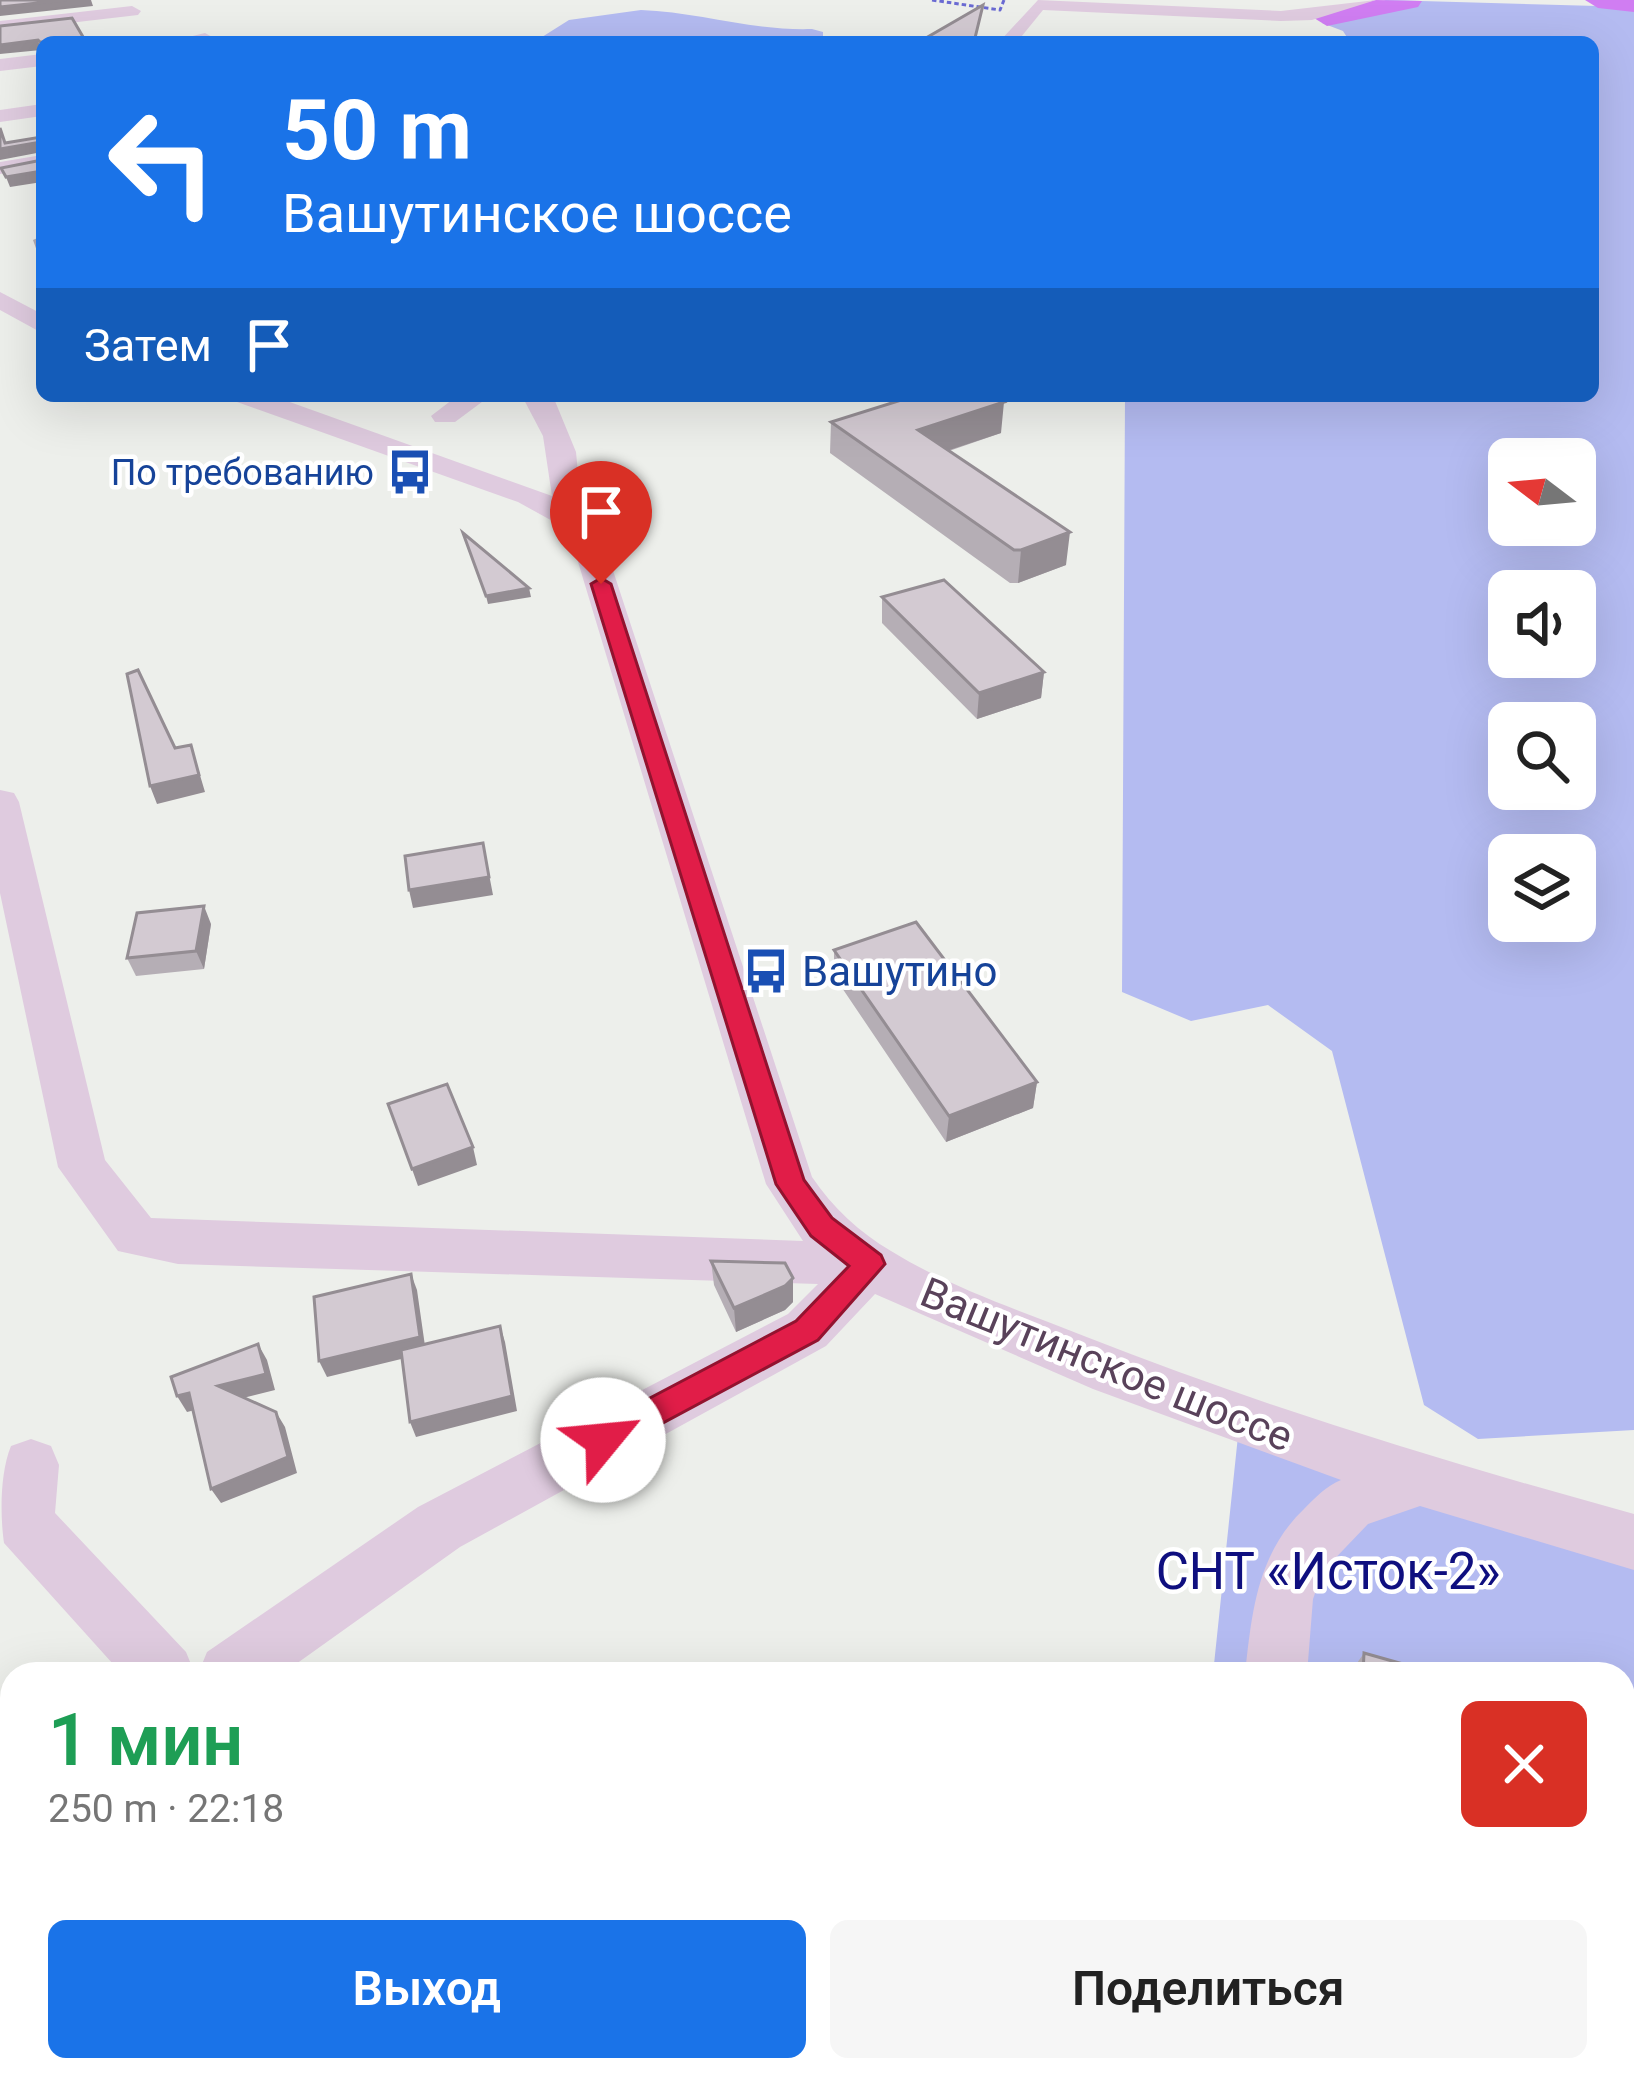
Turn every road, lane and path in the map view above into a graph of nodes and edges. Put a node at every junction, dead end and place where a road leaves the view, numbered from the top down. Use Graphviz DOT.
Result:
graph roads {
  1 [pos="932,0"];
  2 [pos="1004,0"];
  3 [pos="1307,0"];
  4 [pos="1368,0"];
  5 [pos="1037,3"];
  6 [pos="1193,5"];
  7 [pos="132,11"];
  8 [pos="1281,16"];
  9 [pos="0,26"];
  10 [pos="1012,36"];
  11 [pos="1312,36"];
  12 [pos="36,61"];
  13 [pos="0,65"];
  14 [pos="36,111"];
  15 [pos="0,116"];
  16 [pos="36,162"];
  17 [pos="0,169"];
  18 [pos="36,292"];
  19 [pos="4,302"];
  20 [pos="36,321"];
  21 [pos="264,402"];
  22 [pos="467,402"];
  23 [pos="542,402"];
  24 [pos="445,416"];
  25 [pos="567,516"];
  26 [pos="0,802"];
  27 [pos="870,1264"];
  28 [pos="31,1465"];
  29 [pos="1414,1481"];
  30 [pos="1634,1542"];
  31 [pos="153,1662"];
  32 [pos="246,1662"];
  33 [pos="1277,1662"];
  1 -- 2 [label="path"];
  3 -- 6 [label="street"];
  4 -- 8 [label="street"];
  5 -- 6 [label="street"];
  5 -- 10 [label="street"];
  6 -- 8 [label="street"];
  7 -- 9 [label="street"];
  8 -- 11 [label="street"];
  12 -- 13 [label="street"];
  14 -- 15 [label="street"];
  16 -- 17 [label="street"];
  18 -- 19 [label="street"];
  19 -- 20 [label="street"];
  21 -- 25 [label="street"];
  22 -- 24 [label="street"];
  23 -- 25 [label="street"];
  25 -- 27 [label="street, Вашутинское шоссе"];
  26 -- 27 [label="street"];
  27 -- 29 [label="street, Вашутинское шоссе"];
  27 -- 32 [label="street"];
  28 -- 31 [label="street"];
  29 -- 30 [label="street, Вашутинское шоссе"];
  29 -- 33 [label="street"];
}
